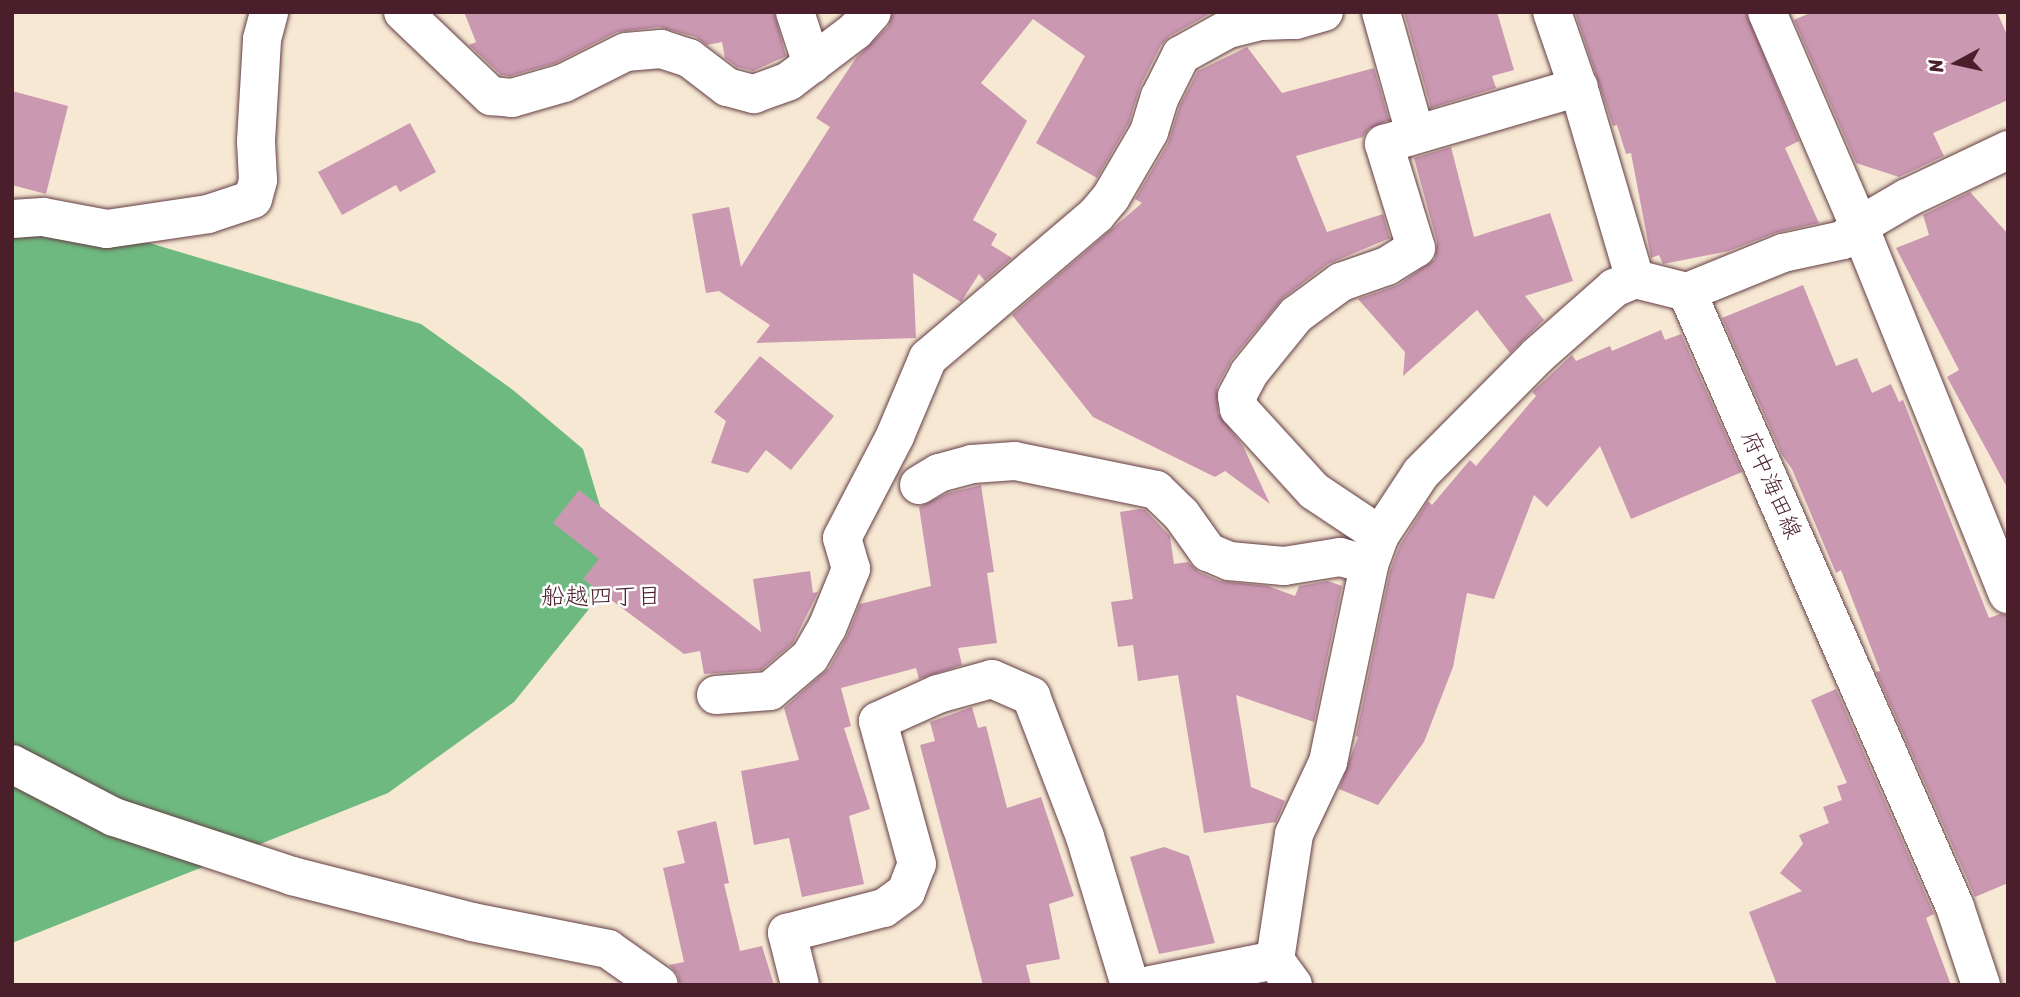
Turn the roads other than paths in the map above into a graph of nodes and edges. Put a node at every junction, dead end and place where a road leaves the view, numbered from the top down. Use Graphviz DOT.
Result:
graph roads {
  1 [pos="269,12"];
  2 [pos="795,12"];
  3 [pos="872,12"];
  4 [pos="1324,12"];
  5 [pos="1381,12"];
  6 [pos="1552,12"];
  7 [pos="1767,12"];
  8 [pos="411,14"];
  9 [pos="1258,16"];
  10 [pos="812,64"];
  11 [pos="1579,88"];
  12 [pos="1415,133"];
  13 [pos="2008,150"];
  14 [pos="12,219"];
  15 [pos="1859,226"];
  16 [pos="1635,279"];
  17 [pos="1687,292"];
  18 [pos="919,485"];
  19 [pos="1374,550"];
  20 [pos="2008,593"];
  21 [pos="716,695"];
  22 [pos="12,764"];
  23 [pos="1284,972"];
  24 [pos="659,985"];
  25 [pos="800,985"];
  26 [pos="1130,985"];
  27 [pos="1151,985"];
  28 [pos="1981,985"];
  1 -- 14 [label="street"];
  2 -- 10 [label="street"];
  3 -- 10 [label="street"];
  4 -- 9 [label="street"];
  5 -- 12 [label="street"];
  6 -- 11 [label="street"];
  7 -- 15 [label="street"];
  8 -- 10 [label="street"];
  9 -- 21 [label="street"];
  11 -- 12 [label="street"];
  11 -- 16 [label="street"];
  12 -- 19 [label="street"];
  13 -- 15 [label="street"];
  15 -- 17 [label="street"];
  15 -- 20 [label="street"];
  16 -- 17 [label="street"];
  16 -- 19 [label="street"];
  17 -- 28 [label="street, 府中海田線"];
  18 -- 19 [label="street"];
  19 -- 23 [label="street"];
  22 -- 24 [label="street"];
  23 -- 27 [label="street"];
  25 -- 26 [label="street"];
}
